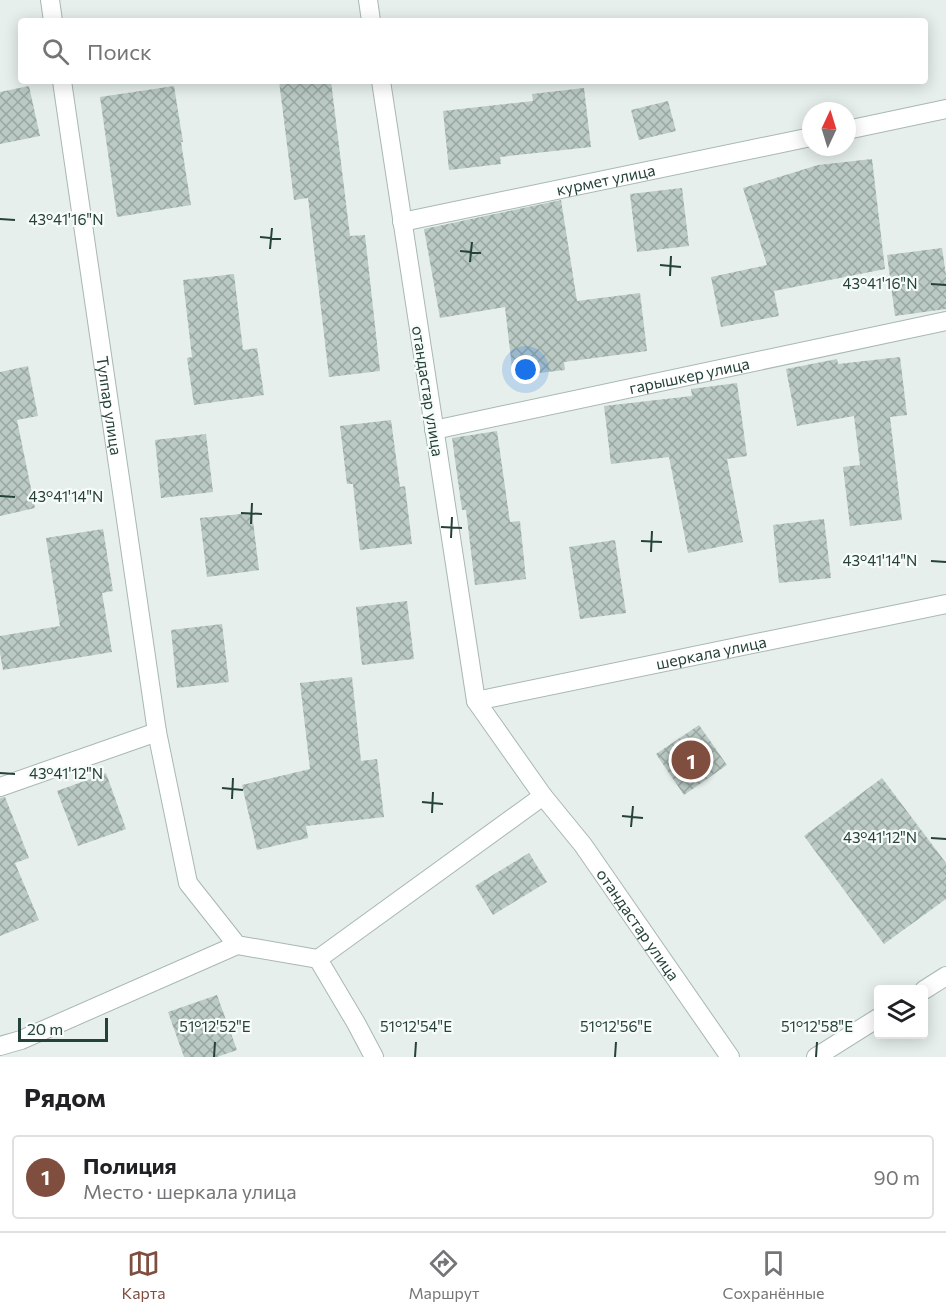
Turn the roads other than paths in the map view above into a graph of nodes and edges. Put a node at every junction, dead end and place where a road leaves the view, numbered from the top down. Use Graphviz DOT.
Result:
graph roads {
  1 [pos="50,0"];
  2 [pos="368,0"];
  3 [pos="53,18"];
  4 [pos="371,18"];
  5 [pos="62,84"];
  6 [pos="381,84"];
  7 [pos="946,109"];
  8 [pos="856,128"];
  9 [pos="802,139"];
  10 [pos="402,222"];
  11 [pos="946,321"];
  12 [pos="434,430"];
  13 [pos="946,604"];
  14 [pos="476,701"];
  15 [pos="158,732"];
  16 [pos="0,787"];
  17 [pos="543,796"];
  18 [pos="237,945"];
  19 [pos="318,958"];
  20 [pos="946,976"];
  21 [pos="928,987"];
  22 [pos="874,1021"];
  23 [pos="0,1046"];
  24 [pos="374,1057"];
  25 [pos="730,1057"];
  26 [pos="816,1057"];
  1 -- 3 [label="street"];
  2 -- 4 [label="street"];
  5 -- 15 [label="street, Тулпар улица"];
  6 -- 10 [label="street, отандастар улица"];
  7 -- 8 [label="street"];
  9 -- 10 [label="street, курмет улица"];
  10 -- 12 [label="street, отандастар улица"];
  11 -- 12 [label="street, гарышкер улица"];
  12 -- 14 [label="street, отандастар улица"];
  13 -- 14 [label="street, шеркала улица"];
  14 -- 17 [label="street, отандастар улица"];
  15 -- 16 [label="street"];
  15 -- 18 [label="street, Тулпар улица"];
  17 -- 19 [label="street"];
  17 -- 25 [label="street, отандастар улица"];
  18 -- 19 [label="street"];
  18 -- 23 [label="street"];
  19 -- 24 [label="street"];
  20 -- 21 [label="street"];
  22 -- 26 [label="street"];
}
